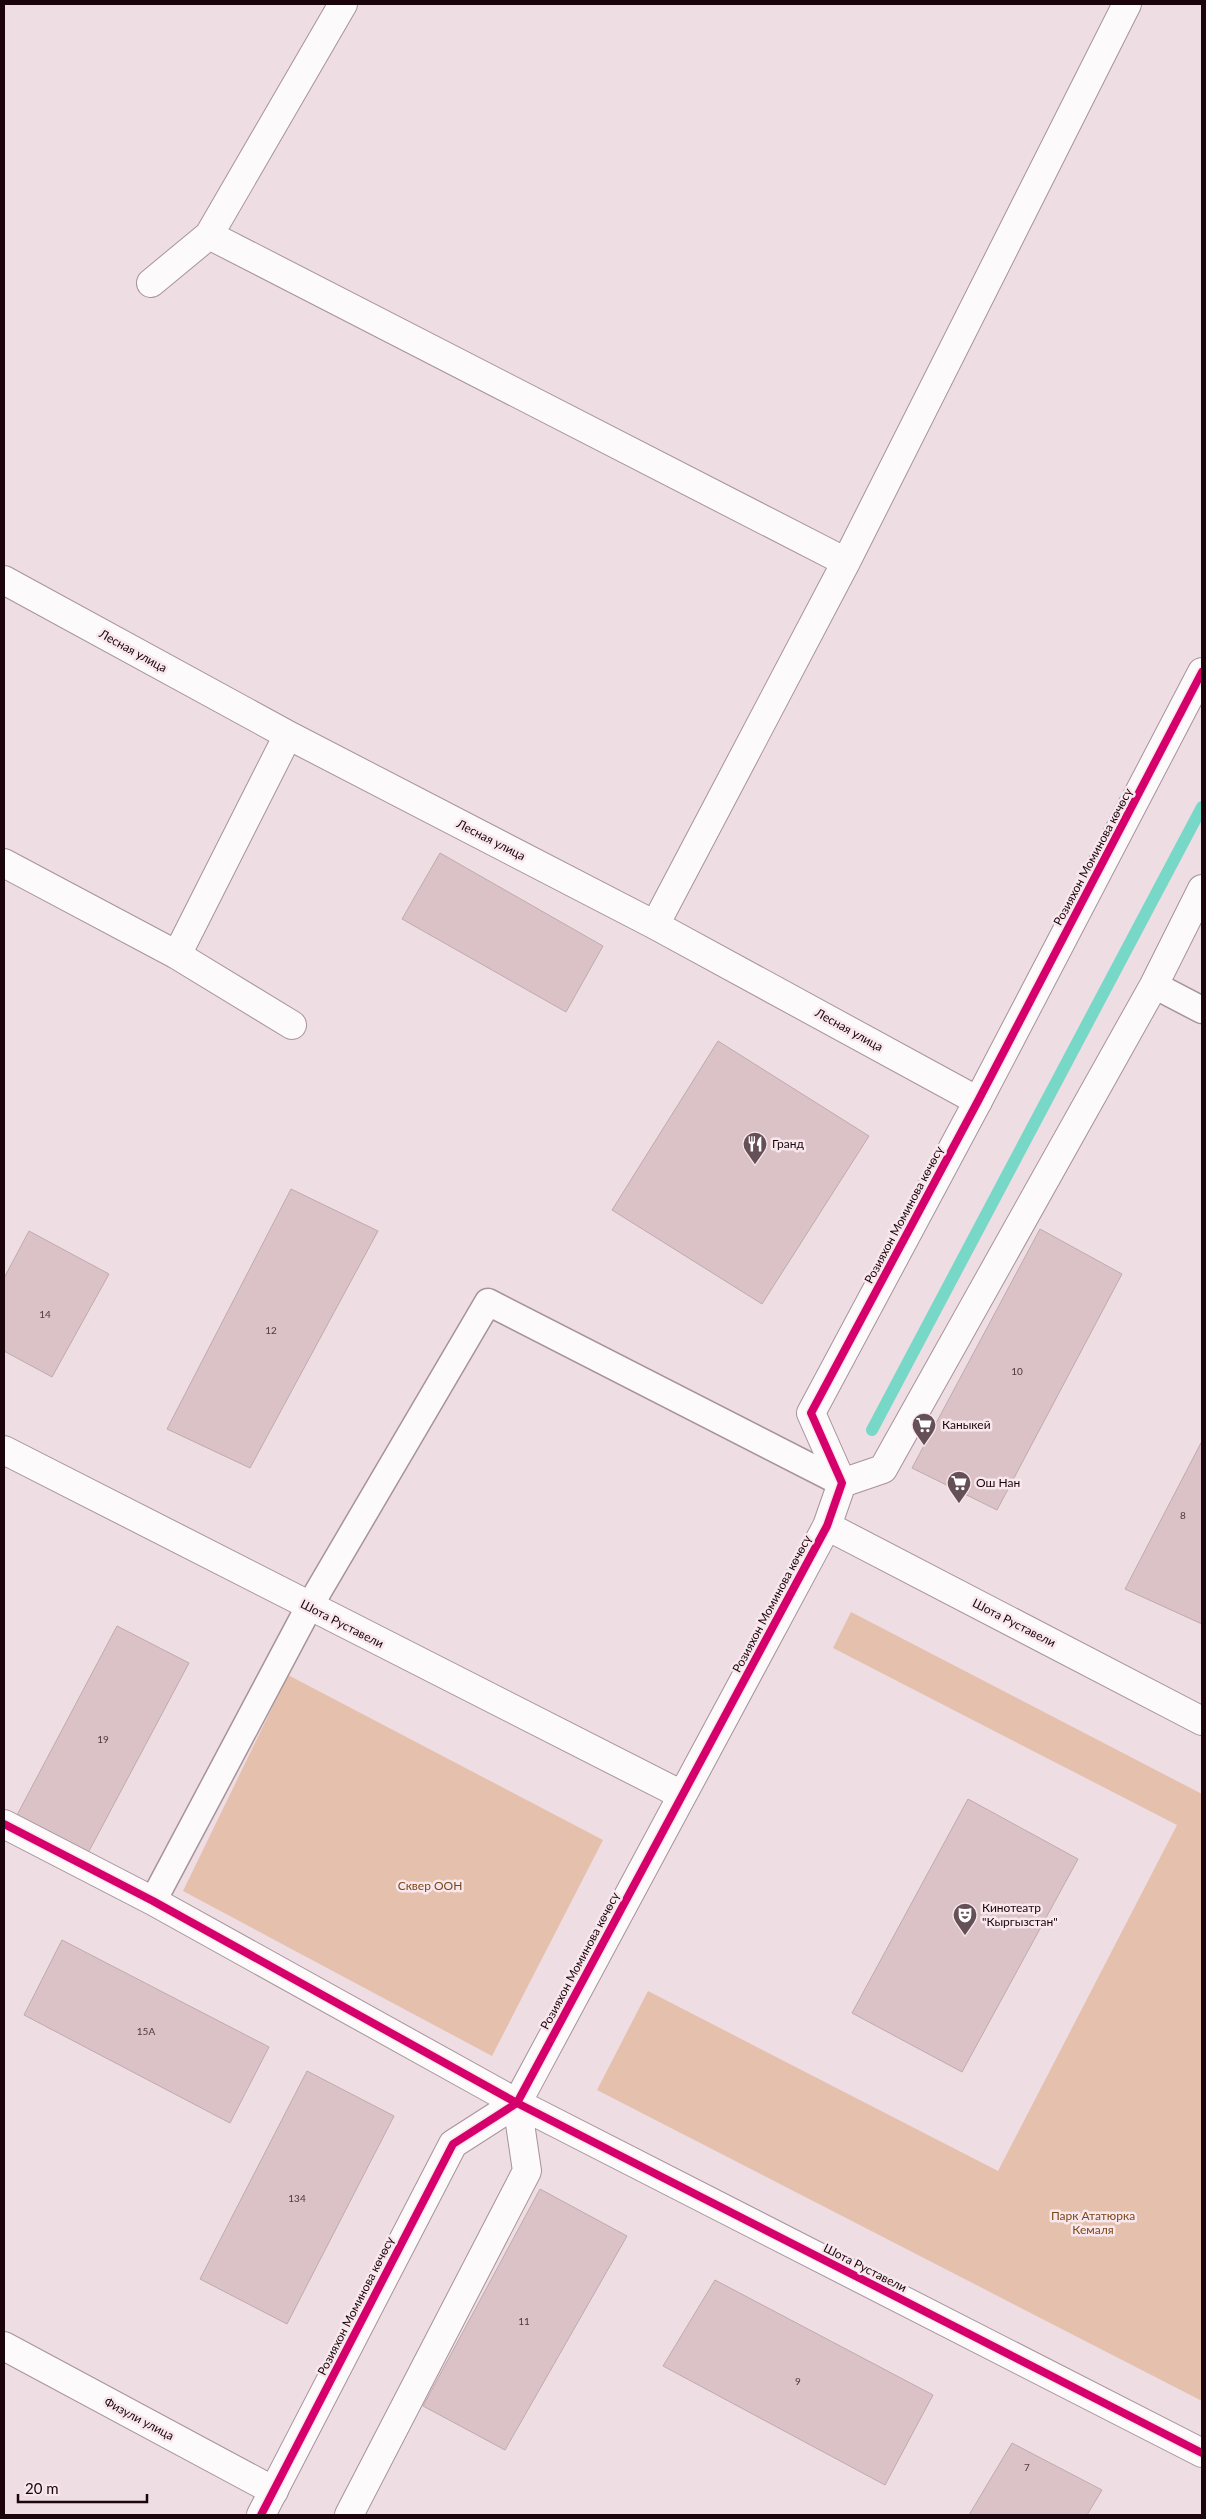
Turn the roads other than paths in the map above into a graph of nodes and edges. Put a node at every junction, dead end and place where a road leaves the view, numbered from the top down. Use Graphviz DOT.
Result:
graph roads {
  1 [pos="343,4"];
  2 [pos="1127,4"];
  3 [pos="209,234"];
  4 [pos="151,283"];
  5 [pos="846,562"];
  6 [pos="4,580"];
  7 [pos="1202,672"];
  8 [pos="288,735"];
  9 [pos="4,863"];
  10 [pos="1202,889"];
  11 [pos="655,925"];
  12 [pos="176,955"];
  13 [pos="1154,985"];
  14 [pos="1202,1010"];
  15 [pos="292,1024"];
  16 [pos="978,1101"];
  17 [pos="4,1450"];
  18 [pos="842,1483"];
  19 [pos="827,1526"];
  20 [pos="309,1607"];
  21 [pos="1202,1721"];
  22 [pos="682,1795"];
  23 [pos="4,1824"];
  24 [pos="153,1901"];
  25 [pos="517,2103"];
  26 [pos="4,2346"];
  27 [pos="1202,2453"];
  28 [pos="274,2491"];
  29 [pos="261,2515"];
  30 [pos="349,2515"];
  1 -- 3 [label="street"];
  2 -- 5 [label="street"];
  3 -- 4 [label="street"];
  3 -- 5 [label="street"];
  5 -- 11 [label="street"];
  6 -- 8 [label="street, Лесная улица"];
  7 -- 16 [label="street, Розияхон Моминова көчөсү"];
  8 -- 11 [label="street, Лесная улица"];
  8 -- 12 [label="street"];
  9 -- 12 [label="street"];
  10 -- 13 [label="street"];
  11 -- 16 [label="street, Лесная улица"];
  12 -- 15 [label="street"];
  13 -- 14 [label="lane"];
  13 -- 18 [label="street"];
  16 -- 18 [label="street, Розияхон Моминова көчөсү"];
  17 -- 20 [label="street, Шота Руставели"];
  18 -- 19 [label="street, Розияхон Моминова көчөсү"];
  18 -- 20 [label="lane"];
  19 -- 21 [label="street, Шота Руставели"];
  19 -- 22 [label="street, Розияхон Моминова көчөсү"];
  20 -- 22 [label="street, Шота Руставели"];
  20 -- 24 [label="lane"];
  22 -- 25 [label="street, Розияхон Моминова көчөсү"];
  23 -- 24 [label="street, Шота Руставели"];
  24 -- 25 [label="street, Шота Руставели"];
  25 -- 27 [label="street, Шота Руставели"];
  25 -- 28 [label="street, Розияхон Моминова көчөсү"];
  25 -- 30 [label="street"];
  26 -- 28 [label="street, Физули улица"];
  28 -- 29 [label="street, Розияхон Моминова көчөсү"];
}
